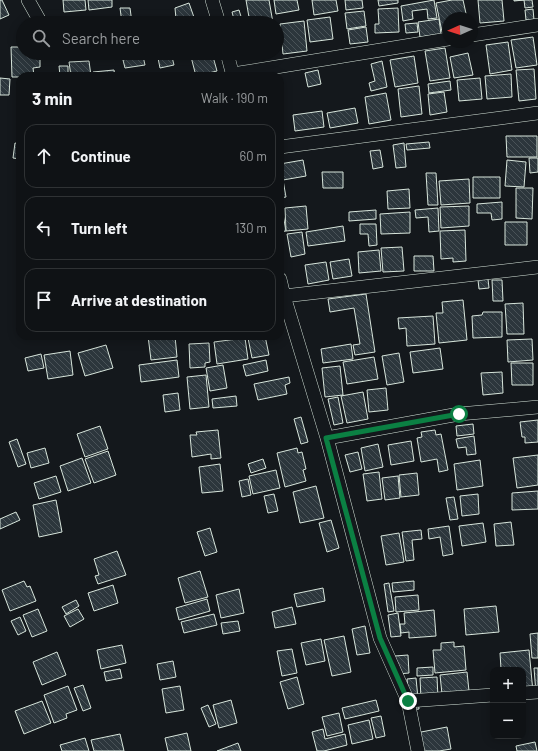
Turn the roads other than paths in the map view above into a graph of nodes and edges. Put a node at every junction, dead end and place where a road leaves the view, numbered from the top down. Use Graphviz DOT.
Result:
graph roads {
  1 [pos="28,0"];
  2 [pos="212,0"];
  3 [pos="37,16"];
  4 [pos="217,16"];
  5 [pos="538,25"];
  6 [pos="478,34"];
  7 [pos="442,40"];
  8 [pos="229,60"];
  9 [pos="232,72"];
  10 [pos="251,72"];
  11 [pos="538,113"];
  12 [pos="284,147"];
  13 [pos="538,267"];
  14 [pos="284,296"];
  15 [pos="538,407"];
  16 [pos="326,438"];
  17 [pos="538,692"];
  18 [pos="526,693"];
  19 [pos="490,695"];
  20 [pos="408,701"];
  21 [pos="418,751"];
  1 -- 3 [label="street"];
  2 -- 4 [label="street"];
  5 -- 6 [label="street"];
  7 -- 10 [label="street"];
  8 -- 9 [label="street"];
  11 -- 12 [label="street"];
  13 -- 14 [label="street"];
  14 -- 16 [label="street"];
  15 -- 16 [label="street"];
  16 -- 20 [label="street"];
  17 -- 18 [label="street"];
  19 -- 20 [label="street"];
  20 -- 21 [label="street"];
}
